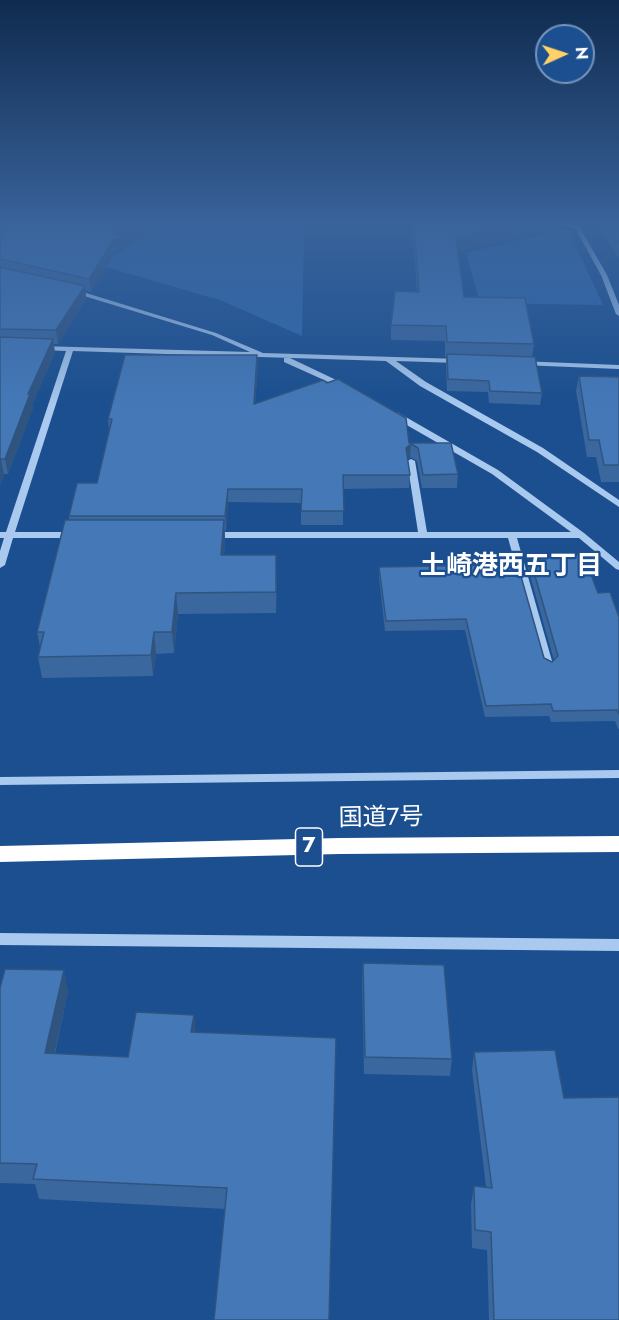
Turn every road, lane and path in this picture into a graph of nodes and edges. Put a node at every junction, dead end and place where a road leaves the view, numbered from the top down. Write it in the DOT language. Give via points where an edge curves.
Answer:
graph roads {
  1 [pos="607,284"];
  2 [pos="64,289"];
  3 [pos="619,314"];
  4 [pos="35,348"];
  5 [pos="70,349"];
  6 [pos="267,356"];
  7 [pos="282,357"];
  8 [pos="388,359"];
  9 [pos="471,362"];
  10 [pos="518,363"];
  11 [pos="619,367"];
  12 [pos="352,390"];
  13 [pos="389,411"];
  14 [pos="411,461"];
  15 [pos="619,504"];
  16 [pos="5,535"];
  17 [pos="81,535"];
  18 [pos="199,535"];
  19 [pos="423,535"];
  20 [pos="512,535"];
  21 [pos="581,535"];
  22 [pos="0,565"];
  23 [pos="619,567"];
  24 [pos="549,668"];
  25 [pos="619,774"];
  26 [pos="0,781"];
  27 [pos="619,844"];
  28 [pos="0,854"];
  29 [pos="0,939"];
  30 [pos="619,945"];
  1 -- 3 [label="street"];
  2 -- 6 [label="street" via="214,334"];
  4 -- 5 [label="street"];
  5 -- 6 [label="street"];
  5 -- 16 [label="street"];
  6 -- 7 [label="street"];
  7 -- 8 [label="street"];
  7 -- 12 [label="street"];
  8 -- 9 [label="street"];
  8 -- 15 [label="street" via="423,384 540,450"];
  10 -- 11 [label="street"];
  13 -- 21 [label="street" via="495,471"];
  14 -- 19 [label="street"];
  16 -- 17 [label="street"];
  16 -- 22 [label="street"];
  18 -- 19 [label="street"];
  19 -- 20 [label="street"];
  20 -- 21 [label="street"];
  20 -- 24 [label="street"];
  21 -- 23 [label="street"];
  25 -- 26 [label="street"];
  27 -- 28 [label="highway, 国道7号 / 7"];
  29 -- 30 [label="street"];
}
